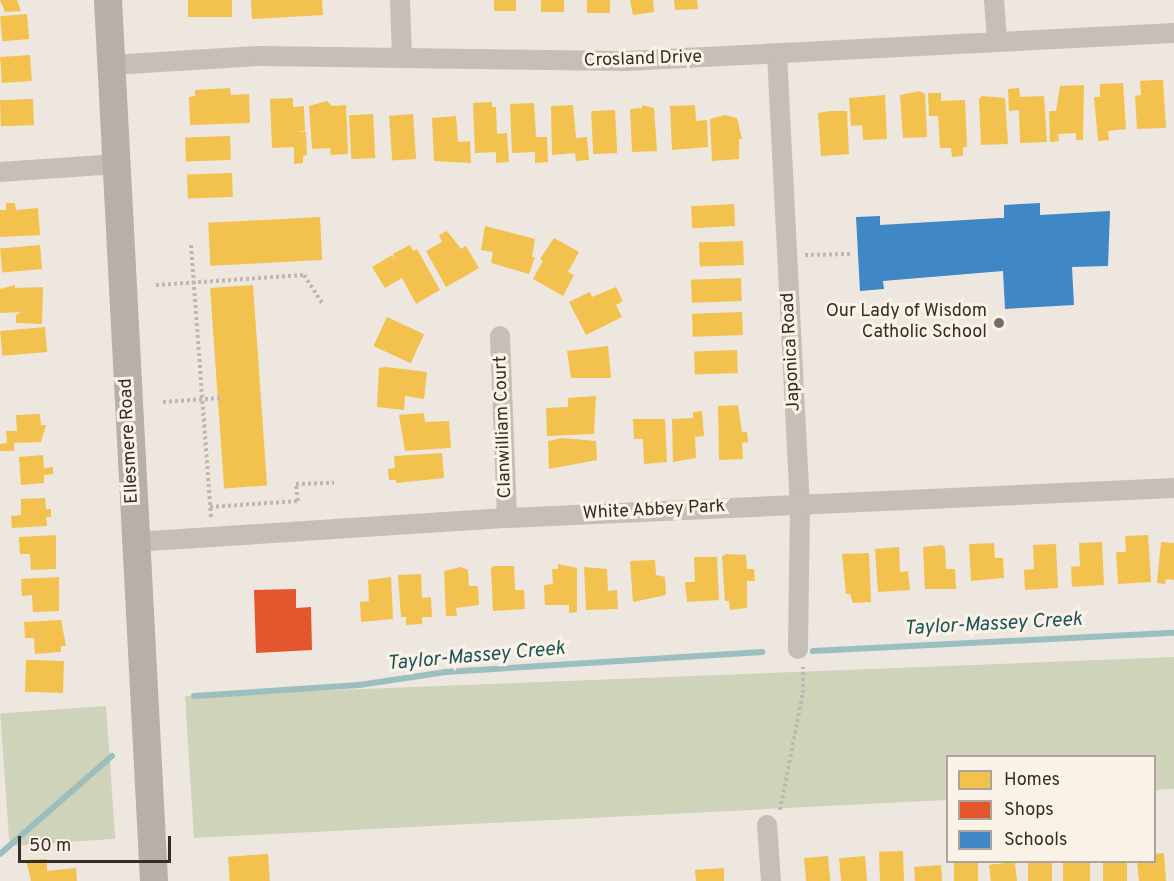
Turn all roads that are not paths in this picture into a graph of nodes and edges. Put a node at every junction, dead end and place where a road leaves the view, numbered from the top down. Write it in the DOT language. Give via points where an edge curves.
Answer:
graph roads {
  1 [pos="108,0"];
  2 [pos="400,0"];
  3 [pos="994,0"];
  4 [pos="1174,33"];
  5 [pos="997,40"];
  6 [pos="777,54"];
  7 [pos="402,56"];
  8 [pos="111,64"];
  9 [pos="117,164"];
  10 [pos="0,172"];
  11 [pos="500,336"];
  12 [pos="1174,488"];
  13 [pos="800,504"];
  14 [pos="507,518"];
  15 [pos="134,542"];
  16 [pos="798,649"];
  17 [pos="768,825"];
  18 [pos="154,881"];
  19 [pos="771,881"];
  1 -- 8 [label="main road, Ellesmere Road"];
  2 -- 7 [label="street"];
  3 -- 5 [label="street"];
  4 -- 5 [label="street, Crosland Drive"];
  5 -- 6 [label="street, Crosland Drive"];
  6 -- 7 [label="street, Crosland Drive" via="572,62"];
  6 -- 13 [label="street, Japonica Road"];
  7 -- 8 [label="street, Crosland Drive" via="260,56"];
  8 -- 9 [label="main road, Ellesmere Road"];
  9 -- 10 [label="street"];
  9 -- 15 [label="main road, Ellesmere Road"];
  11 -- 14 [label="street, Clanwilliam Court"];
  12 -- 13 [label="street, White Abbey Park"];
  13 -- 14 [label="street, White Abbey Park"];
  13 -- 16 [label="street, Japonica Road"];
  14 -- 15 [label="street, White Abbey Park"];
  15 -- 18 [label="main road, Ellesmere Road"];
  17 -- 19 [label="street"];
}
